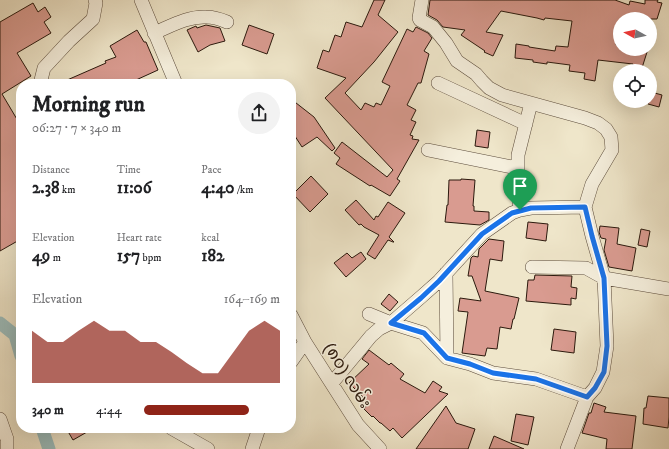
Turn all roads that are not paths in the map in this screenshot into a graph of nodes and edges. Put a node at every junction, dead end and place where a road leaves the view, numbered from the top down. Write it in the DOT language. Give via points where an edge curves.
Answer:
graph roads {
  1 [pos="95,0"];
  2 [pos="141,0"];
  3 [pos="422,0"];
  4 [pos="227,22"];
  5 [pos="154,33"];
  6 [pos="41,79"];
  7 [pos="174,79"];
  8 [pos="438,83"];
  9 [pos="531,103"];
  10 [pos="526,124"];
  11 [pos="428,150"];
  12 [pos="518,168"];
  13 [pos="585,207"];
  14 [pos="520,210"];
  15 [pos="532,267"];
  16 [pos="446,273"];
  17 [pos="604,278"];
  18 [pos="669,289"];
  19 [pos="369,314"];
  20 [pos="391,323"];
  21 [pos="296,325"];
  22 [pos="305,342"];
  23 [pos="296,355"];
  24 [pos="447,358"];
  25 [pos="332,384"];
  26 [pos="587,397"];
  27 [pos="0,419"];
  28 [pos="180,433"];
  29 [pos="257,433"];
  30 [pos="7,449"];
  31 [pos="208,449"];
  32 [pos="252,449"];
  33 [pos="380,449"];
  34 [pos="567,449"];
  1 -- 6 [label="street" via="93,19 44,68"];
  2 -- 5 [label="street"];
  3 -- 9 [label="street" via="420,20 433,28 457,61 476,74 489,88 502,95"];
  4 -- 5 [label="street" via="204,17 184,20"];
  5 -- 7 [label="street"];
  8 -- 10 [label="street"];
  9 -- 10 [label="street"];
  9 -- 13 [label="street" via="598,123 611,137 612,150 592,184"];
  10 -- 12 [label="street" via="518,154"];
  11 -- 12 [label="street"];
  12 -- 14 [label="street"];
  13 -- 14 [label="street"];
  13 -- 17 [label="street"];
  14 -- 16 [label="street" via="482,234"];
  15 -- 17 [label="street" via="586,268"];
  16 -- 20 [label="street"];
  16 -- 24 [label="street"];
  17 -- 18 [label="street"];
  17 -- 26 [label="street" via="607,346 604,372"];
  19 -- 20 [label="street"];
  20 -- 24 [label="street" via="424,333"];
  20 -- 25 [label="street" via="371,336"];
  21 -- 22 [label="street, (၈၀) လမ်း"];
  22 -- 23 [label="street"];
  22 -- 25 [label="street, (၈၀) လမ်း"];
  24 -- 26 [label="street" via="493,373 536,379"];
  25 -- 33 [label="street, (၈၀) လမ်း" via="358,425"];
  26 -- 34 [label="street"];
  27 -- 30 [label="street"];
  28 -- 31 [label="street"];
  29 -- 32 [label="street"];
}
